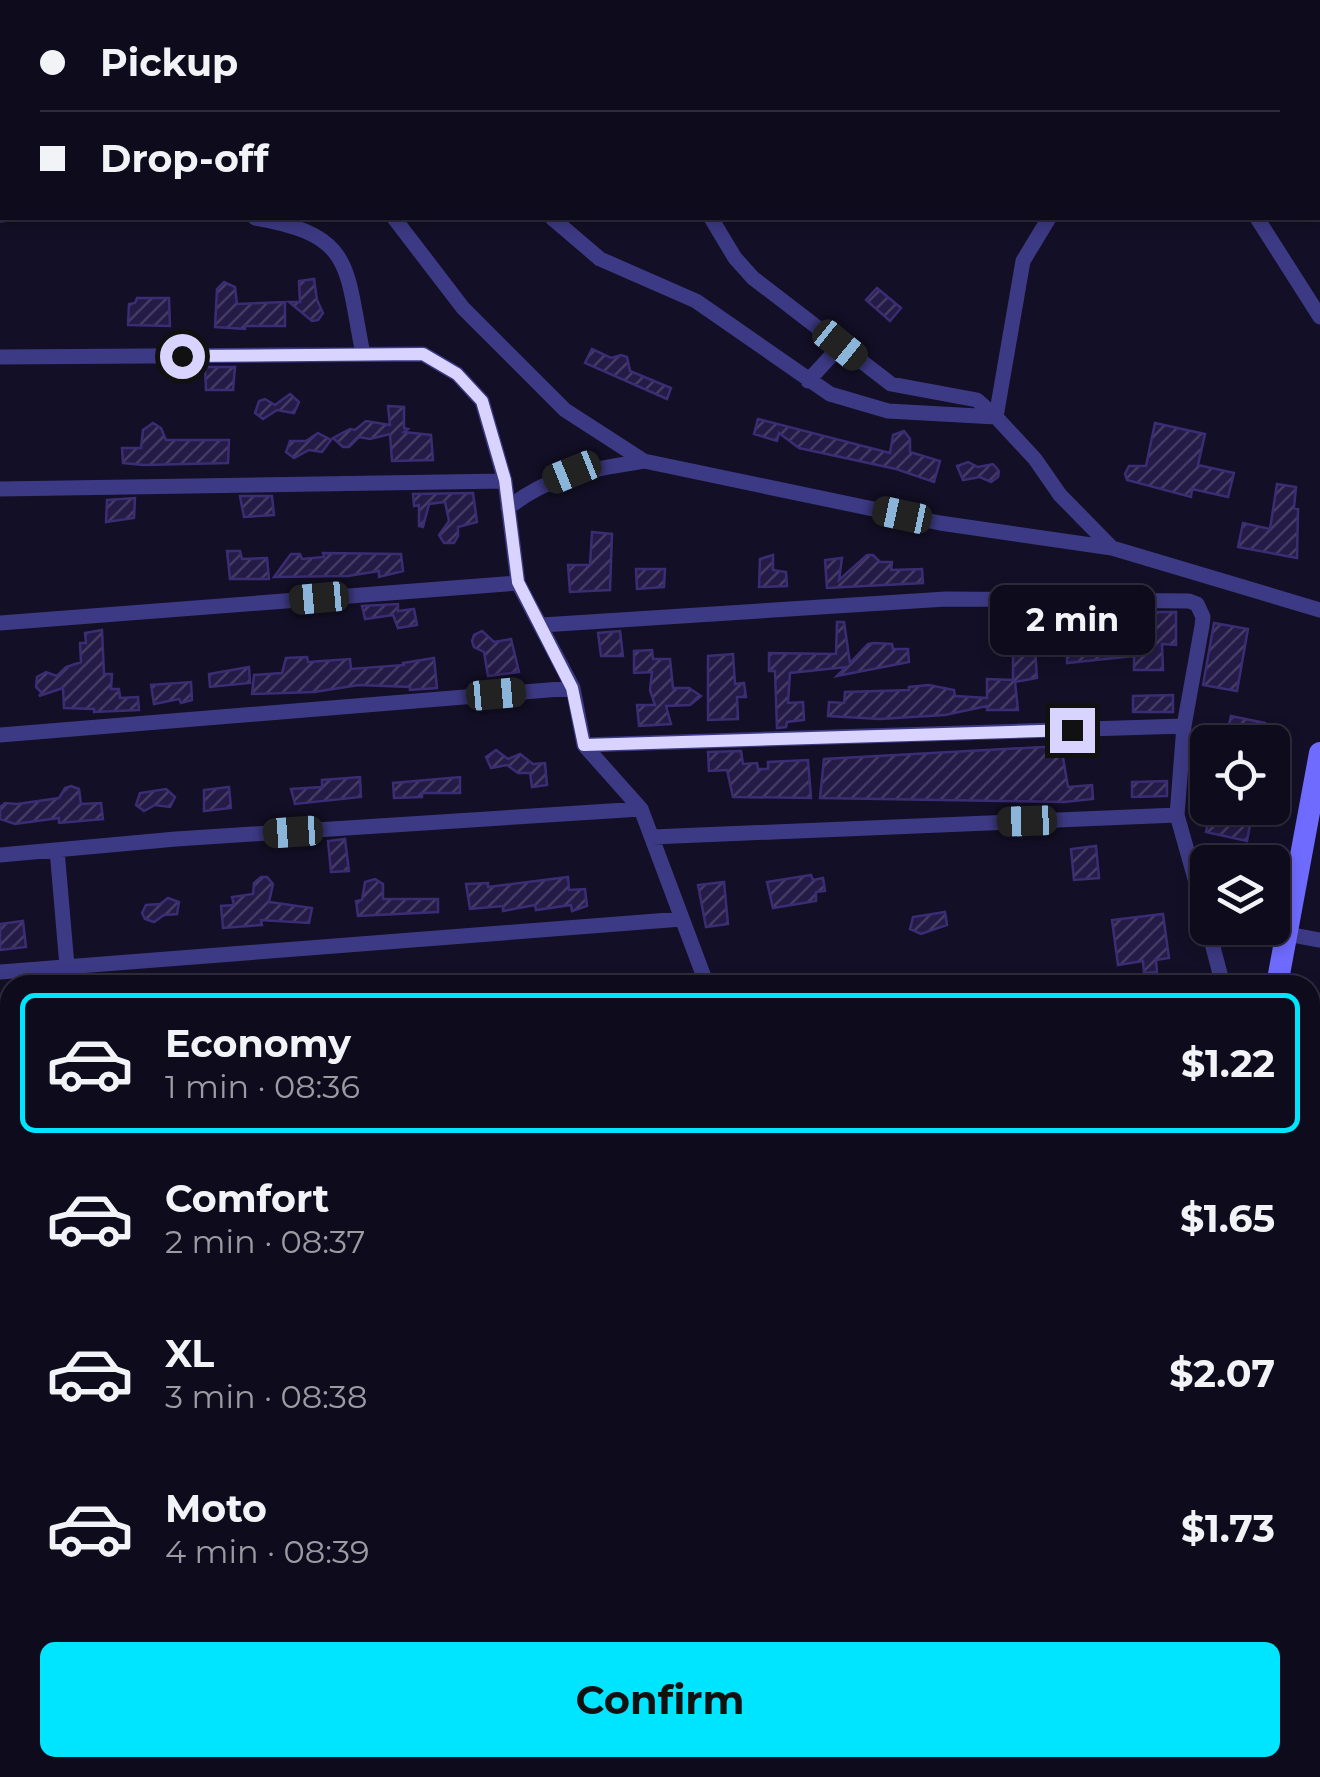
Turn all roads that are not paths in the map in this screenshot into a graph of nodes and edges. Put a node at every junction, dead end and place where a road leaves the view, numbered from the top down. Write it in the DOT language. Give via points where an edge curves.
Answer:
graph roads {
  1 [pos="268,220"];
  2 [pos="396,220"];
  3 [pos="554,220"];
  4 [pos="712,220"];
  5 [pos="1048,220"];
  6 [pos="1257,220"];
  7 [pos="1320,317"];
  8 [pos="840,345"];
  9 [pos="363,354"];
  10 [pos="0,357"];
  11 [pos="808,382"];
  12 [pos="996,417"];
  13 [pos="644,462"];
  14 [pos="505,480"];
  15 [pos="0,489"];
  16 [pos="508,508"];
  17 [pos="1112,548"];
  18 [pos="518,582"];
  19 [pos="1320,610"];
  20 [pos="0,623"];
  21 [pos="542,626"];
  22 [pos="572,688"];
  23 [pos="1184,726"];
  24 [pos="0,735"];
  25 [pos="584,745"];
  26 [pos="1320,753"];
  27 [pos="642,809"];
  28 [pos="1176,814"];
  29 [pos="652,837"];
  30 [pos="57,850"];
  31 [pos="0,854"];
  32 [pos="1190,863"];
  33 [pos="1290,913"];
  34 [pos="682,919"];
  35 [pos="1290,935"];
  36 [pos="1320,940"];
  37 [pos="1213,945"];
  38 [pos="1284,945"];
  39 [pos="68,966"];
  40 [pos="0,972"];
  41 [pos="703,975"];
  42 [pos="1221,975"];
  43 [pos="1279,975"];
  1 -- 9 [label="street" via="294,224 328,242 346,270"];
  2 -- 13 [label="street" via="463,308 565,410"];
  3 -- 11 [label="street" via="600,259 696,301"];
  4 -- 8 [label="street" via="752,278"];
  5 -- 12 [label="street" via="1023,261"];
  6 -- 7 [label="street"];
  8 -- 11 [label="street"];
  8 -- 12 [label="street" via="890,384 976,400"];
  9 -- 10 [label="street"];
  9 -- 14 [label="street" via="423,354 457,374 482,401"];
  11 -- 12 [label="street" via="888,411"];
  12 -- 17 [label="street"];
  13 -- 16 [label="street" via="572,472"];
  13 -- 17 [label="street" via="940,524"];
  14 -- 15 [label="street"];
  14 -- 16 [label="street"];
  16 -- 18 [label="street"];
  17 -- 19 [label="street"];
  18 -- 20 [label="street"];
  18 -- 21 [label="street"];
  21 -- 22 [label="street"];
  21 -- 23 [label="street" via="946,599 1189,601 1197,604 1202,626"];
  22 -- 24 [label="street"];
  22 -- 25 [label="street"];
  23 -- 25 [label="street"];
  23 -- 28 [label="street"];
  25 -- 27 [label="street"];
  26 -- 33 [label="main road"];
  27 -- 29 [label="street"];
  27 -- 30 [label="street"];
  28 -- 29 [label="street"];
  28 -- 32 [label="street"];
  29 -- 34 [label="street"];
  30 -- 31 [label="street"];
  30 -- 39 [label="street"];
  34 -- 39 [label="street"];
  34 -- 41 [label="street"];
  35 -- 36 [label="street"];
  37 -- 42 [label="street"];
  38 -- 43 [label="main road"];
  39 -- 40 [label="street"];
}
